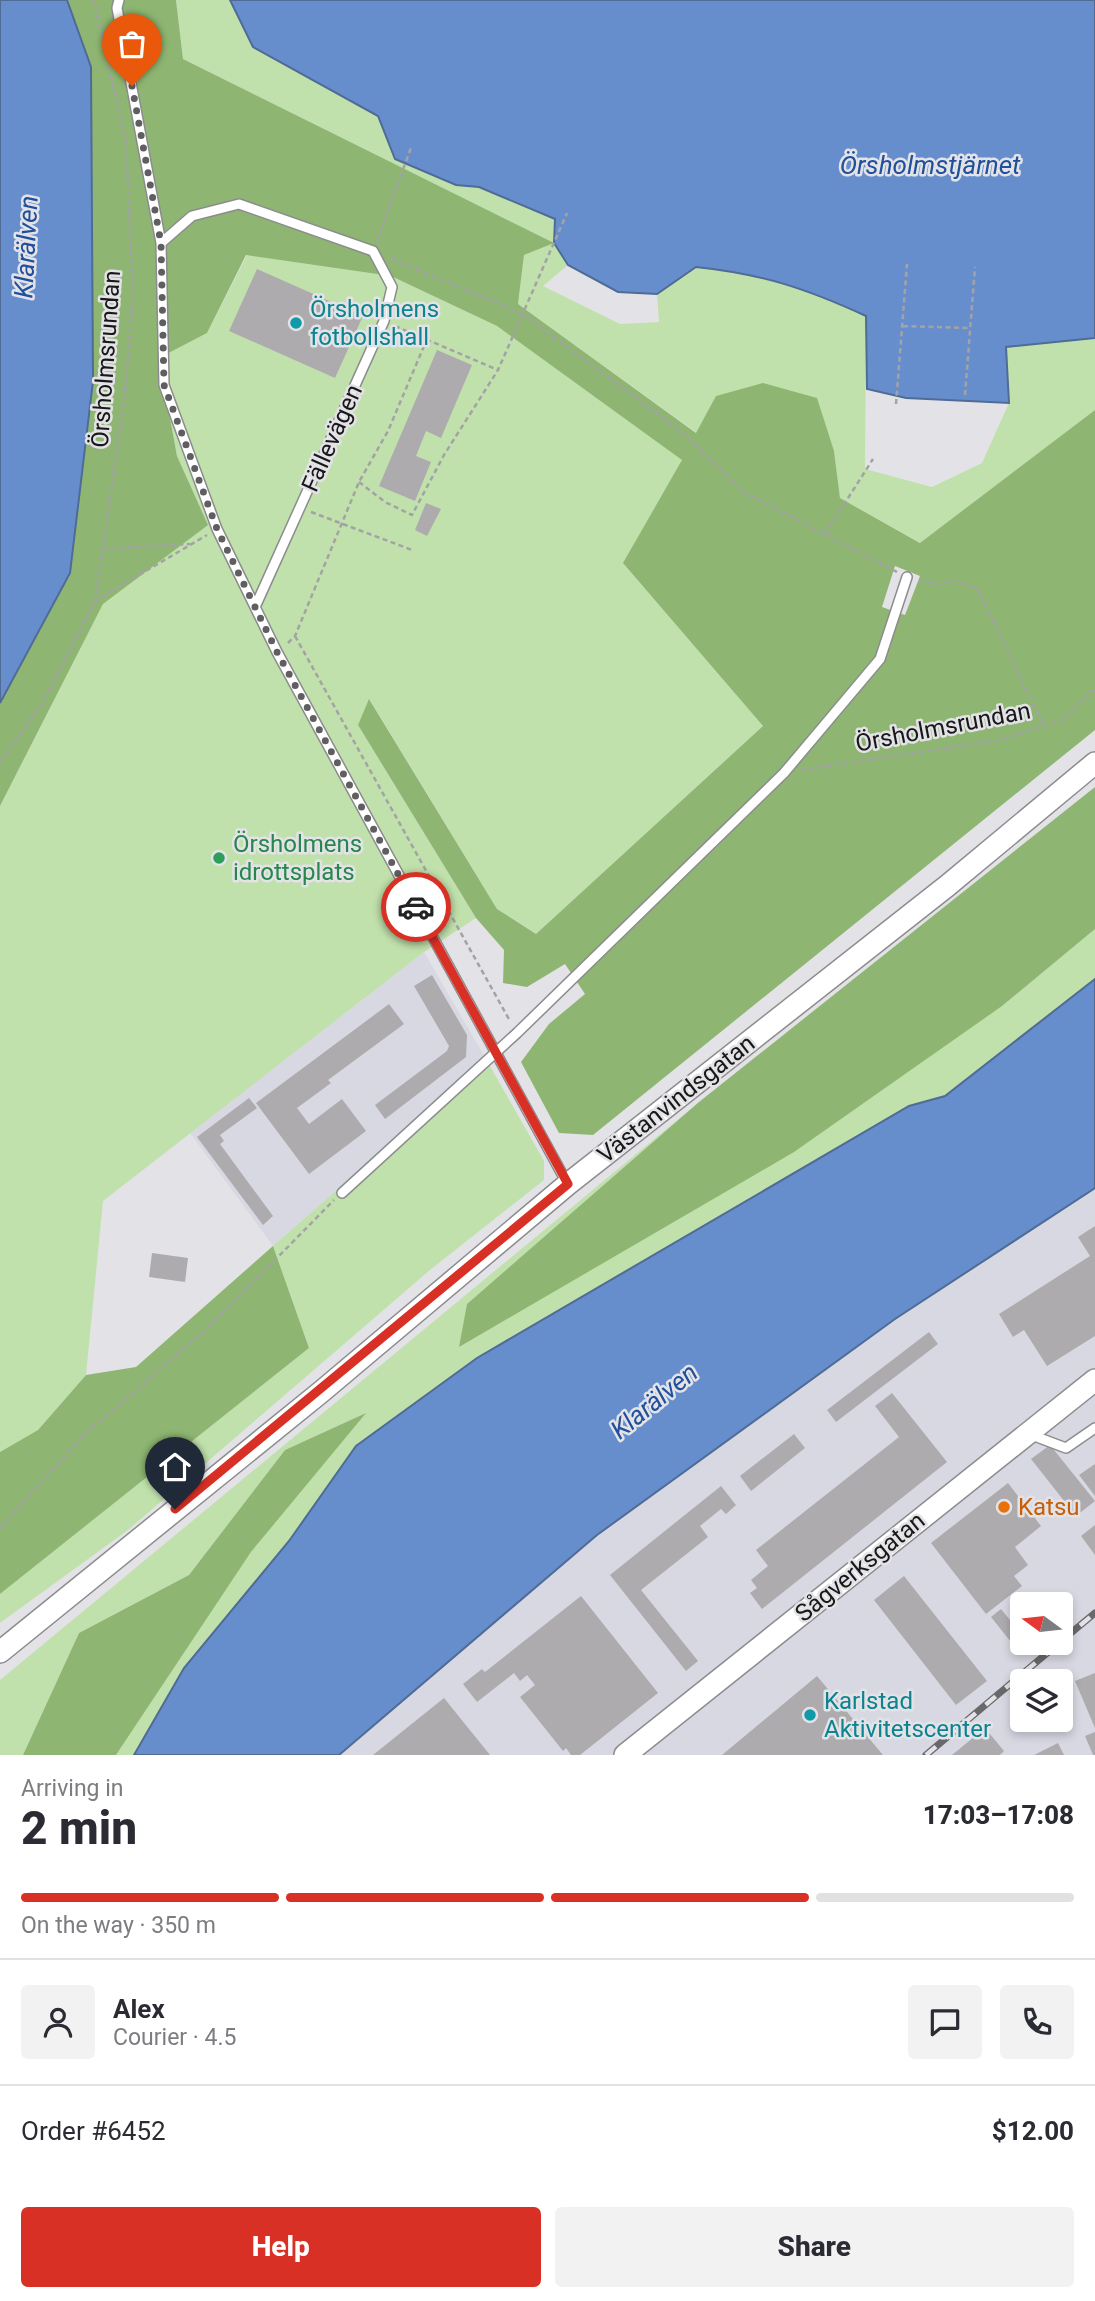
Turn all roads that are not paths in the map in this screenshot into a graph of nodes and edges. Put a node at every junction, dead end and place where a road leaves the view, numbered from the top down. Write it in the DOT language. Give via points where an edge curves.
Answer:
graph roads {
  1 [pos="119,0"];
  2 [pos="161,243"];
  3 [pos="906,577"];
  4 [pos="256,605"];
  5 [pos="1095,763"];
  6 [pos="495,1052"];
  7 [pos="568,1184"];
  8 [pos="342,1192"];
  9 [pos="1095,1380"];
  10 [pos="1095,1428"];
  11 [pos="1028,1433"];
  12 [pos="0,1651"];
  13 [pos="625,1755"];
  1 -- 2 [label="lane"];
  2 -- 4 [label="lane" via="164,385 217,529"];
  2 -- 4 [label="lane, Fällevägen" via="192,216 239,204 373,251 392,287 384,321"];
  3 -- 6 [label="lane" via="880,659 784,773"];
  4 -- 6 [label="lane" via="277,652"];
  5 -- 7 [label="street, Västanvindsgatan" via="947,886"];
  6 -- 7 [label="lane"];
  6 -- 8 [label="lane"];
  7 -- 12 [label="street, Västanvindsgatan" via="321,1392"];
  9 -- 11 [label="street, Sågverksgatan"];
  10 -- 11 [label="lane" via="1066,1448"];
  11 -- 13 [label="street, Sågverksgatan"];
}
